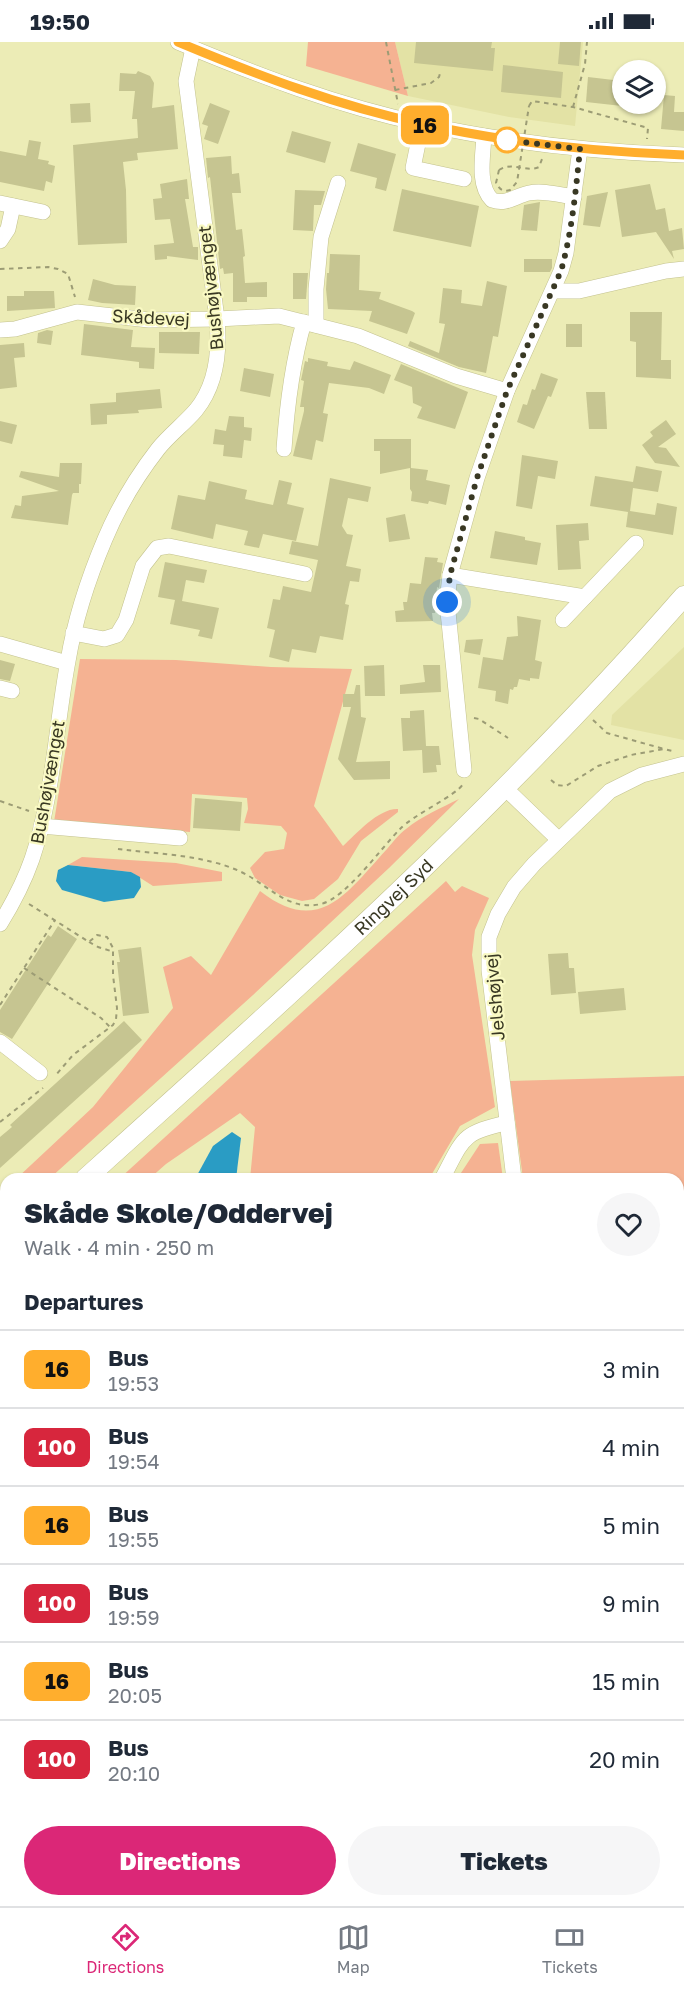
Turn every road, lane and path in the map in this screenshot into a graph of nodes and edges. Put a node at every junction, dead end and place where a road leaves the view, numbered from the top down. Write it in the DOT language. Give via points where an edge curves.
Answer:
graph roads {
  1 [pos="178,42"];
  2 [pos="386,42"];
  3 [pos="586,42"];
  4 [pos="192,48"];
  5 [pos="441,70"];
  6 [pos="395,90"];
  7 [pos="573,107"];
  8 [pos="401,119"];
  9 [pos="422,124"];
  10 [pos="484,136"];
  11 [pos="580,149"];
  12 [pos="646,154"];
  13 [pos="684,155"];
  14 [pos="534,169"];
  15 [pos="464,179"];
  16 [pos="338,183"];
  17 [pos="574,197"];
  18 [pos="6,205"];
  19 [pos="43,212"];
  20 [pos="0,242"];
  21 [pos="0,269"];
  22 [pos="684,269"];
  23 [pos="553,291"];
  24 [pos="77,312"];
  25 [pos="217,319"];
  26 [pos="310,323"];
  27 [pos="0,330"];
  28 [pos="507,391"];
  29 [pos="284,449"];
  30 [pos="636,543"];
  31 [pos="305,574"];
  32 [pos="450,575"];
  33 [pos="684,596"];
  34 [pos="585,597"];
  35 [pos="563,620"];
  36 [pos="73,633"];
  37 [pos="0,644"];
  38 [pos="67,663"];
  39 [pos="583,709"];
  40 [pos="459,716"];
  41 [pos="508,738"];
  42 [pos="664,749"];
  43 [pos="674,751"];
  44 [pos="684,764"];
  45 [pos="464,770"];
  46 [pos="551,780"];
  47 [pos="505,788"];
  48 [pos="449,796"];
  49 [pos="0,801"];
  50 [pos="43,820"];
  51 [pos="180,838"];
  52 [pos="558,839"];
  53 [pos="114,848"];
  54 [pos="29,904"];
  55 [pos="55,920"];
  56 [pos="0,924"];
  57 [pos="89,942"];
  58 [pos="114,952"];
  59 [pos="24,968"];
  60 [pos="0,1005"];
  61 [pos="111,1027"];
  62 [pos="0,1042"];
  63 [pos="45,1080"];
  64 [pos="0,1122"];
  65 [pos="507,1123"];
  66 [pos="92,1173"];
  67 [pos="445,1173"];
  68 [pos="512,1173"];
  1 -- 4 [label="street"];
  2 -- 6 [label="path"];
  3 -- 7 [label="path" via="585,64"];
  4 -- 8 [label="street" via="284,84"];
  4 -- 25 [label="street, Bushøjvænget" via="186,81"];
  5 -- 6 [label="path" via="430,83"];
  6 -- 8 [label="path"];
  7 -- 12 [label="path" via="648,128"];
  7 -- 14 [label="path, bridge" via="532,101 529,106 520,162 519,173 517,182 506,192 496,183 499,170 506,166 513,165 523,167"];
  8 -- 9 [label="street"];
  9 -- 10 [label="street"];
  9 -- 15 [label="street" via="413,168"];
  10 -- 11 [label="street"];
  10 -- 17 [label="street" via="484,190 492,200 506,202 540,192"];
  11 -- 12 [label="street"];
  11 -- 17 [label="street"];
  12 -- 13 [label="street"];
  16 -- 26 [label="street" via="321,237"];
  17 -- 23 [label="street" via="566,253"];
  18 -- 19 [label="street"];
  18 -- 20 [label="street" via="8,229"];
  21 -- 24 [label="path" via="58,268 68,274"];
  22 -- 23 [label="street" via="579,291"];
  23 -- 28 [label="street"];
  24 -- 25 [label="street, Skådevej" via="148,320"];
  24 -- 27 [label="street, Skådevej"];
  25 -- 26 [label="street, Skådevej" via="279,316"];
  25 -- 36 [label="street, Bushøjvænget" via="219,345 208,393 158,449 121,507 105,537"];
  26 -- 28 [label="street, Skådevej" via="358,336 456,376"];
  26 -- 29 [label="street" via="293,360"];
  28 -- 32 [label="street"];
  30 -- 34 [label="street"];
  31 -- 36 [label="street" via="169,546 158,548 143,566 126,620 117,635 104,639"];
  32 -- 34 [label="street"];
  32 -- 40 [label="street" via="447,602"];
  33 -- 39 [label="main road, Ringvej Syd"];
  34 -- 35 [label="street"];
  36 -- 38 [label="street, Bushøjvænget"];
  37 -- 38 [label="street"];
  38 -- 50 [label="street, Bushøjvænget"];
  39 -- 42 [label="path" via="607,733"];
  39 -- 47 [label="main road, Ringvej Syd"];
  40 -- 41 [label="path" via="479,718"];
  40 -- 45 [label="street"];
  42 -- 43 [label="path"];
  42 -- 46 [label="path" via="598,766 566,786"];
  44 -- 52 [label="street, Jelshøjvej" via="642,775 610,791"];
  47 -- 52 [label="street"];
  47 -- 66 [label="main road, Ringvej Syd" via="386,904"];
  48 -- 53 [label="path" via="402,826 340,894 322,904 299,905 220,863"];
  49 -- 50 [label="path"];
  50 -- 51 [label="street"];
  50 -- 56 [label="street, Bushøjvænget" via="26,874"];
  52 -- 65 [label="street, Jelshøjvej" via="514,887 489,937 489,970"];
  54 -- 55 [label="path"];
  55 -- 57 [label="path"];
  55 -- 59 [label="path"];
  57 -- 58 [label="path"];
  57 -- 58 [label="path" via="97,935 107,937"];
  58 -- 61 [label="path" via="117,1008"];
  59 -- 60 [label="path"];
  59 -- 61 [label="path"];
  61 -- 63 [label="path"];
  62 -- 63 [label="street"];
  63 -- 64 [label="path"];
  65 -- 67 [label="street" via="471,1132"];
  65 -- 68 [label="street, Jelshøjvej"];
}
